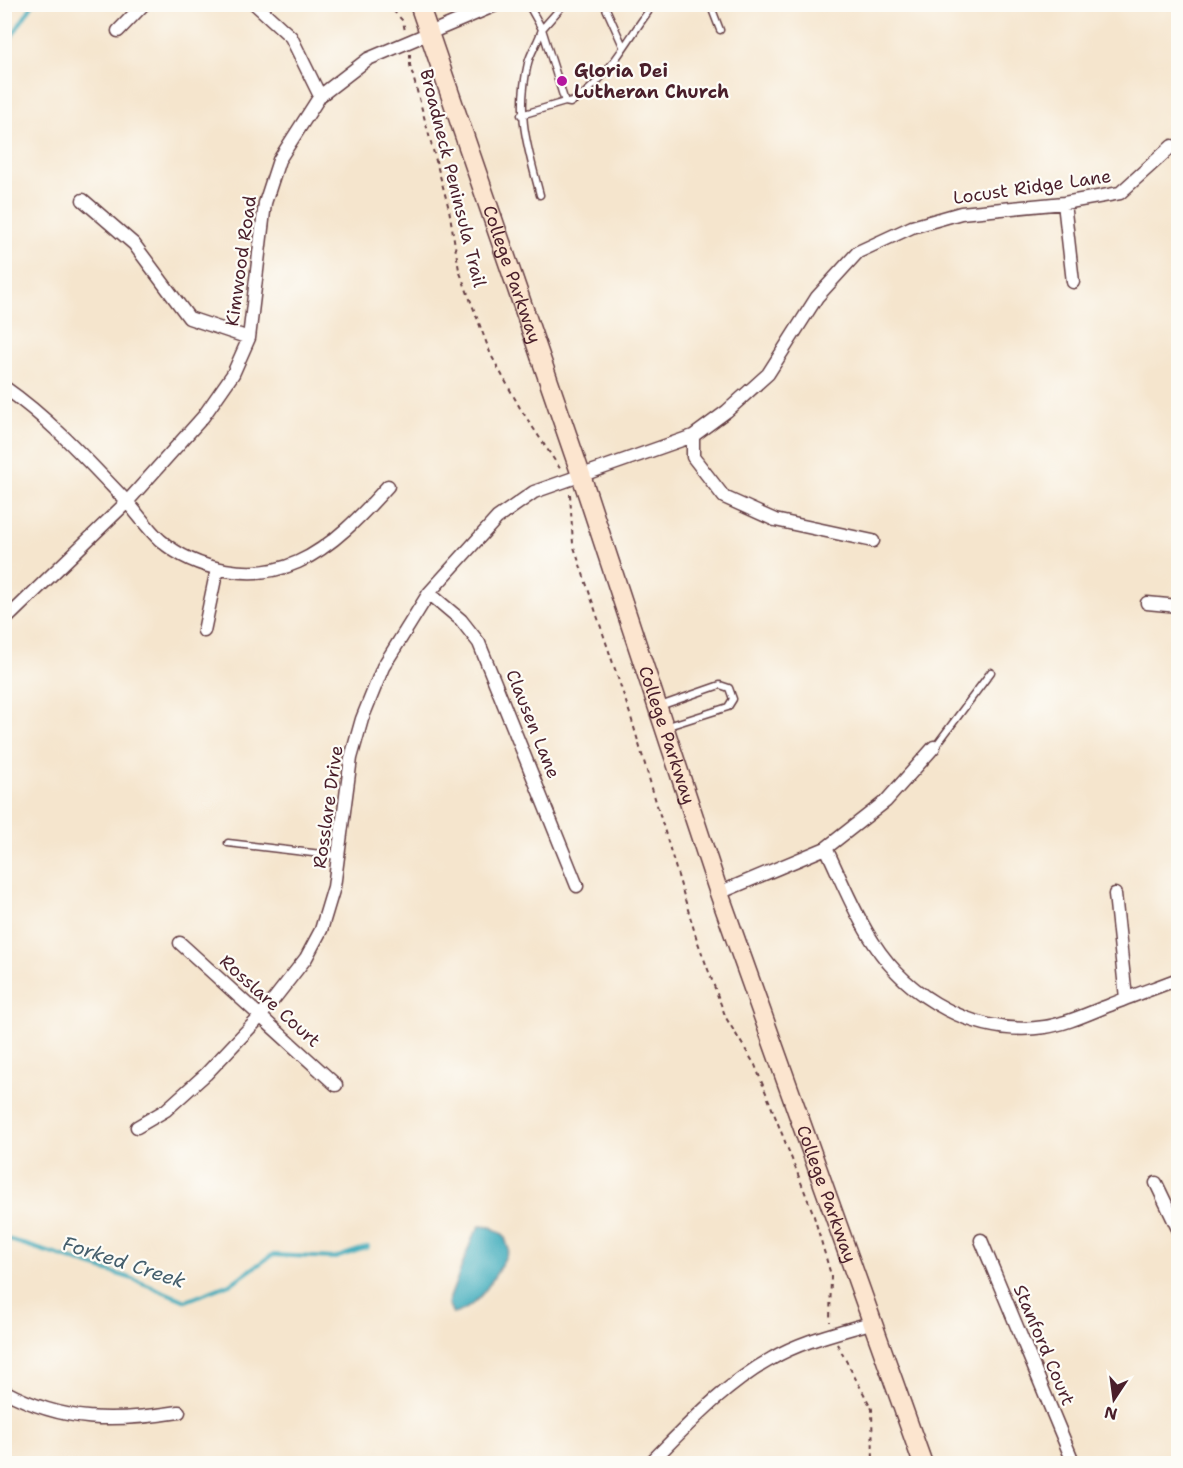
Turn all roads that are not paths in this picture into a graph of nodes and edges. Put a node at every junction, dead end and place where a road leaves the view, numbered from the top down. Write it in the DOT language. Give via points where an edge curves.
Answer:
graph roads {
  1 [pos="144,4"];
  2 [pos="255,4"];
  3 [pos="419,4"];
  4 [pos="498,4"];
  5 [pos="528,4"];
  6 [pos="564,4"];
  7 [pos="604,4"];
  8 [pos="647,4"];
  9 [pos="710,4"];
  10 [pos="542,29"];
  11 [pos="720,30"];
  12 [pos="118,31"];
  13 [pos="428,32"];
  14 [pos="623,46"];
  15 [pos="320,96"];
  16 [pos="566,102"];
  17 [pos="521,115"];
  18 [pos="1172,146"];
  19 [pos="540,195"];
  20 [pos="83,200"];
  21 [pos="1064,203"];
  22 [pos="1073,282"];
  23 [pos="249,338"];
  24 [pos="4,387"];
  25 [pos="693,436"];
  26 [pos="581,475"];
  27 [pos="387,486"];
  28 [pos="127,502"];
  29 [pos="873,542"];
  30 [pos="217,569"];
  31 [pos="429,593"];
  32 [pos="1147,603"];
  33 [pos="1179,606"];
  34 [pos="6,617"];
  35 [pos="204,631"];
  36 [pos="991,672"];
  37 [pos="658,706"];
  38 [pos="665,728"];
  39 [pos="934,747"];
  40 [pos="228,843"];
  41 [pos="826,848"];
  42 [pos="338,856"];
  43 [pos="577,886"];
  44 [pos="719,892"];
  45 [pos="1115,894"];
  46 [pos="180,943"];
  47 [pos="1179,980"];
  48 [pos="1126,998"];
  49 [pos="260,1017"];
  50 [pos="336,1085"];
  51 [pos="137,1127"];
  52 [pos="1156,1183"];
  53 [pos="1179,1229"];
  54 [pos="981,1240"];
  55 [pos="870,1323"];
  56 [pos="4,1391"];
  57 [pos="179,1412"];
  58 [pos="649,1464"];
  59 [pos="923,1464"];
  60 [pos="1074,1464"];
  1 -- 12 [label="street"];
  2 -- 15 [label="street" via="291,38"];
  3 -- 13 [label="main road, College Parkway"];
  4 -- 13 [label="street, Kimwood Road"];
  5 -- 10 [label="lane"];
  6 -- 10 [label="lane"];
  7 -- 14 [label="lane"];
  8 -- 14 [label="lane" via="648,12"];
  9 -- 11 [label="lane"];
  10 -- 16 [label="lane"];
  10 -- 17 [label="lane" via="529,59"];
  13 -- 15 [label="street, Kimwood Road" via="368,59"];
  13 -- 26 [label="main road, College Parkway"];
  14 -- 16 [label="lane" via="588,93"];
  15 -- 23 [label="street, Kimwood Road" via="279,160 265,203"];
  16 -- 17 [label="lane"];
  17 -- 19 [label="lane"];
  18 -- 21 [label="street, Locust Ridge Lane" via="1120,194"];
  20 -- 23 [label="street" via="134,244 189,318"];
  21 -- 22 [label="street"];
  21 -- 25 [label="street, Locust Ridge Lane" via="961,213 912,226 858,252 818,297 768,374"];
  23 -- 28 [label="street, Kimwood Road" via="233,374 203,417"];
  24 -- 28 [label="street" via="33,407"];
  25 -- 26 [label="street, Locust Ridge Lane"];
  25 -- 29 [label="street" via="693,457 724,497 774,519"];
  26 -- 31 [label="street, Rosslare Drive" via="534,492 512,505"];
  26 -- 37 [label="main road, College Parkway"];
  27 -- 30 [label="street" via="330,542 297,562 261,571"];
  28 -- 30 [label="street" via="161,540 189,559"];
  28 -- 34 [label="street, Kimwood Road"];
  30 -- 35 [label="street"];
  31 -- 42 [label="street, Rosslare Drive" via="383,667 362,719 351,758"];
  31 -- 43 [label="street, Clausen Lane" via="479,643"];
  32 -- 33 [label="street"];
  36 -- 39 [label="lane"];
  37 -- 38 [label="main road, College Parkway"];
  37 -- 38 [label="lane" via="720,685 729,688 733,699 728,706"];
  38 -- 44 [label="main road, College Parkway"];
  39 -- 41 [label="street" via="886,801"];
  40 -- 42 [label="lane"];
  41 -- 44 [label="street"];
  41 -- 48 [label="street" via="873,942 891,966 914,988 951,1012 979,1023 1018,1029 1044,1027"];
  42 -- 49 [label="street, Rosslare Drive" via="334,887 321,930 300,966"];
  44 -- 55 [label="main road, College Parkway"];
  45 -- 48 [label="street"];
  46 -- 49 [label="street, Rosslare Court"];
  47 -- 48 [label="street"];
  49 -- 50 [label="street, Rosslare Court"];
  49 -- 51 [label="street, Rosslare Drive" via="166,1110"];
  52 -- 53 [label="street"];
  54 -- 60 [label="street, Stanford Court"];
  55 -- 58 [label="street" via="801,1344 771,1358 718,1395"];
  55 -- 59 [label="main road, College Parkway"];
  56 -- 57 [label="street" via="34,1407 74,1416 141,1418"];
}
